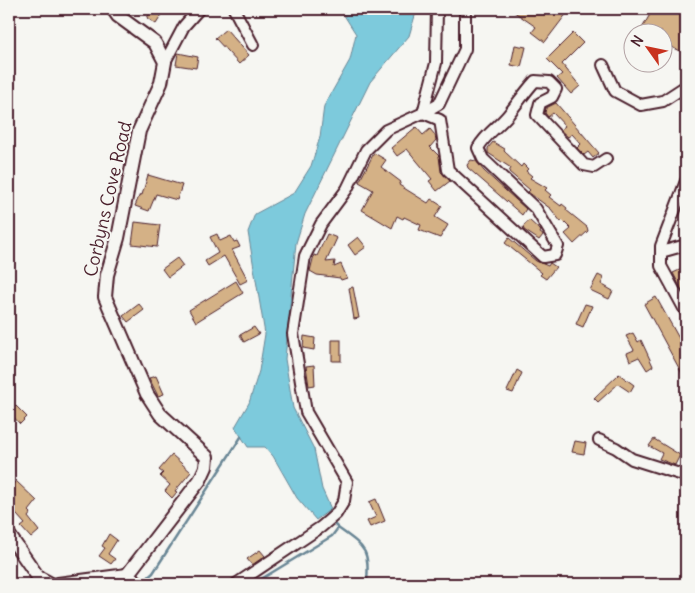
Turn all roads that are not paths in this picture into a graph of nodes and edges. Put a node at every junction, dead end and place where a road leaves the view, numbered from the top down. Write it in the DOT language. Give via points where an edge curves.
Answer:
graph roads {
  1 [pos="113,9"];
  2 [pos="200,9"];
  3 [pos="234,9"];
  4 [pos="436,9"];
  5 [pos="465,9"];
  6 [pos="253,45"];
  7 [pos="165,62"];
  8 [pos="603,66"];
  9 [pos="686,86"];
  10 [pos="423,113"];
  11 [pos="606,159"];
  12 [pos="686,181"];
  13 [pos="686,245"];
  14 [pos="661,252"];
  15 [pos="686,312"];
  16 [pos="599,440"];
  17 [pos="686,476"];
  18 [pos="9,535"];
  19 [pos="134,580"];
  20 [pos="51,584"];
  21 [pos="58,584"];
  22 [pos="236,584"];
  1 -- 7 [label="main road" via="155,43"];
  2 -- 7 [label="street" via="184,26"];
  3 -- 6 [label="street"];
  4 -- 10 [label="street" via="436,63"];
  5 -- 10 [label="street" via="465,49 439,104"];
  7 -- 19 [label="main road, Corbyns Cove Road" via="161,84 137,139 118,238 106,274 105,297 147,394 160,414 207,457 200,480"];
  8 -- 9 [label="street" via="615,91 641,105 663,101"];
  10 -- 11 [label="street" via="440,120 448,170 543,257 555,255 558,246 536,208 483,159 478,148 484,138 535,81 549,82 556,89 552,97 540,103 536,115 584,165 594,167"];
  10 -- 22 [label="street" via="386,130 366,150 347,189 320,224 305,256 293,334 306,412 347,482 344,501 336,514 320,527"];
  12 -- 14 [label="street"];
  13 -- 14 [label="street"];
  14 -- 15 [label="street" via="661,266"];
  16 -- 17 [label="street" via="632,459"];
  18 -- 20 [label="main road" via="38,577"];
  19 -- 21 [label="main road"];
}
